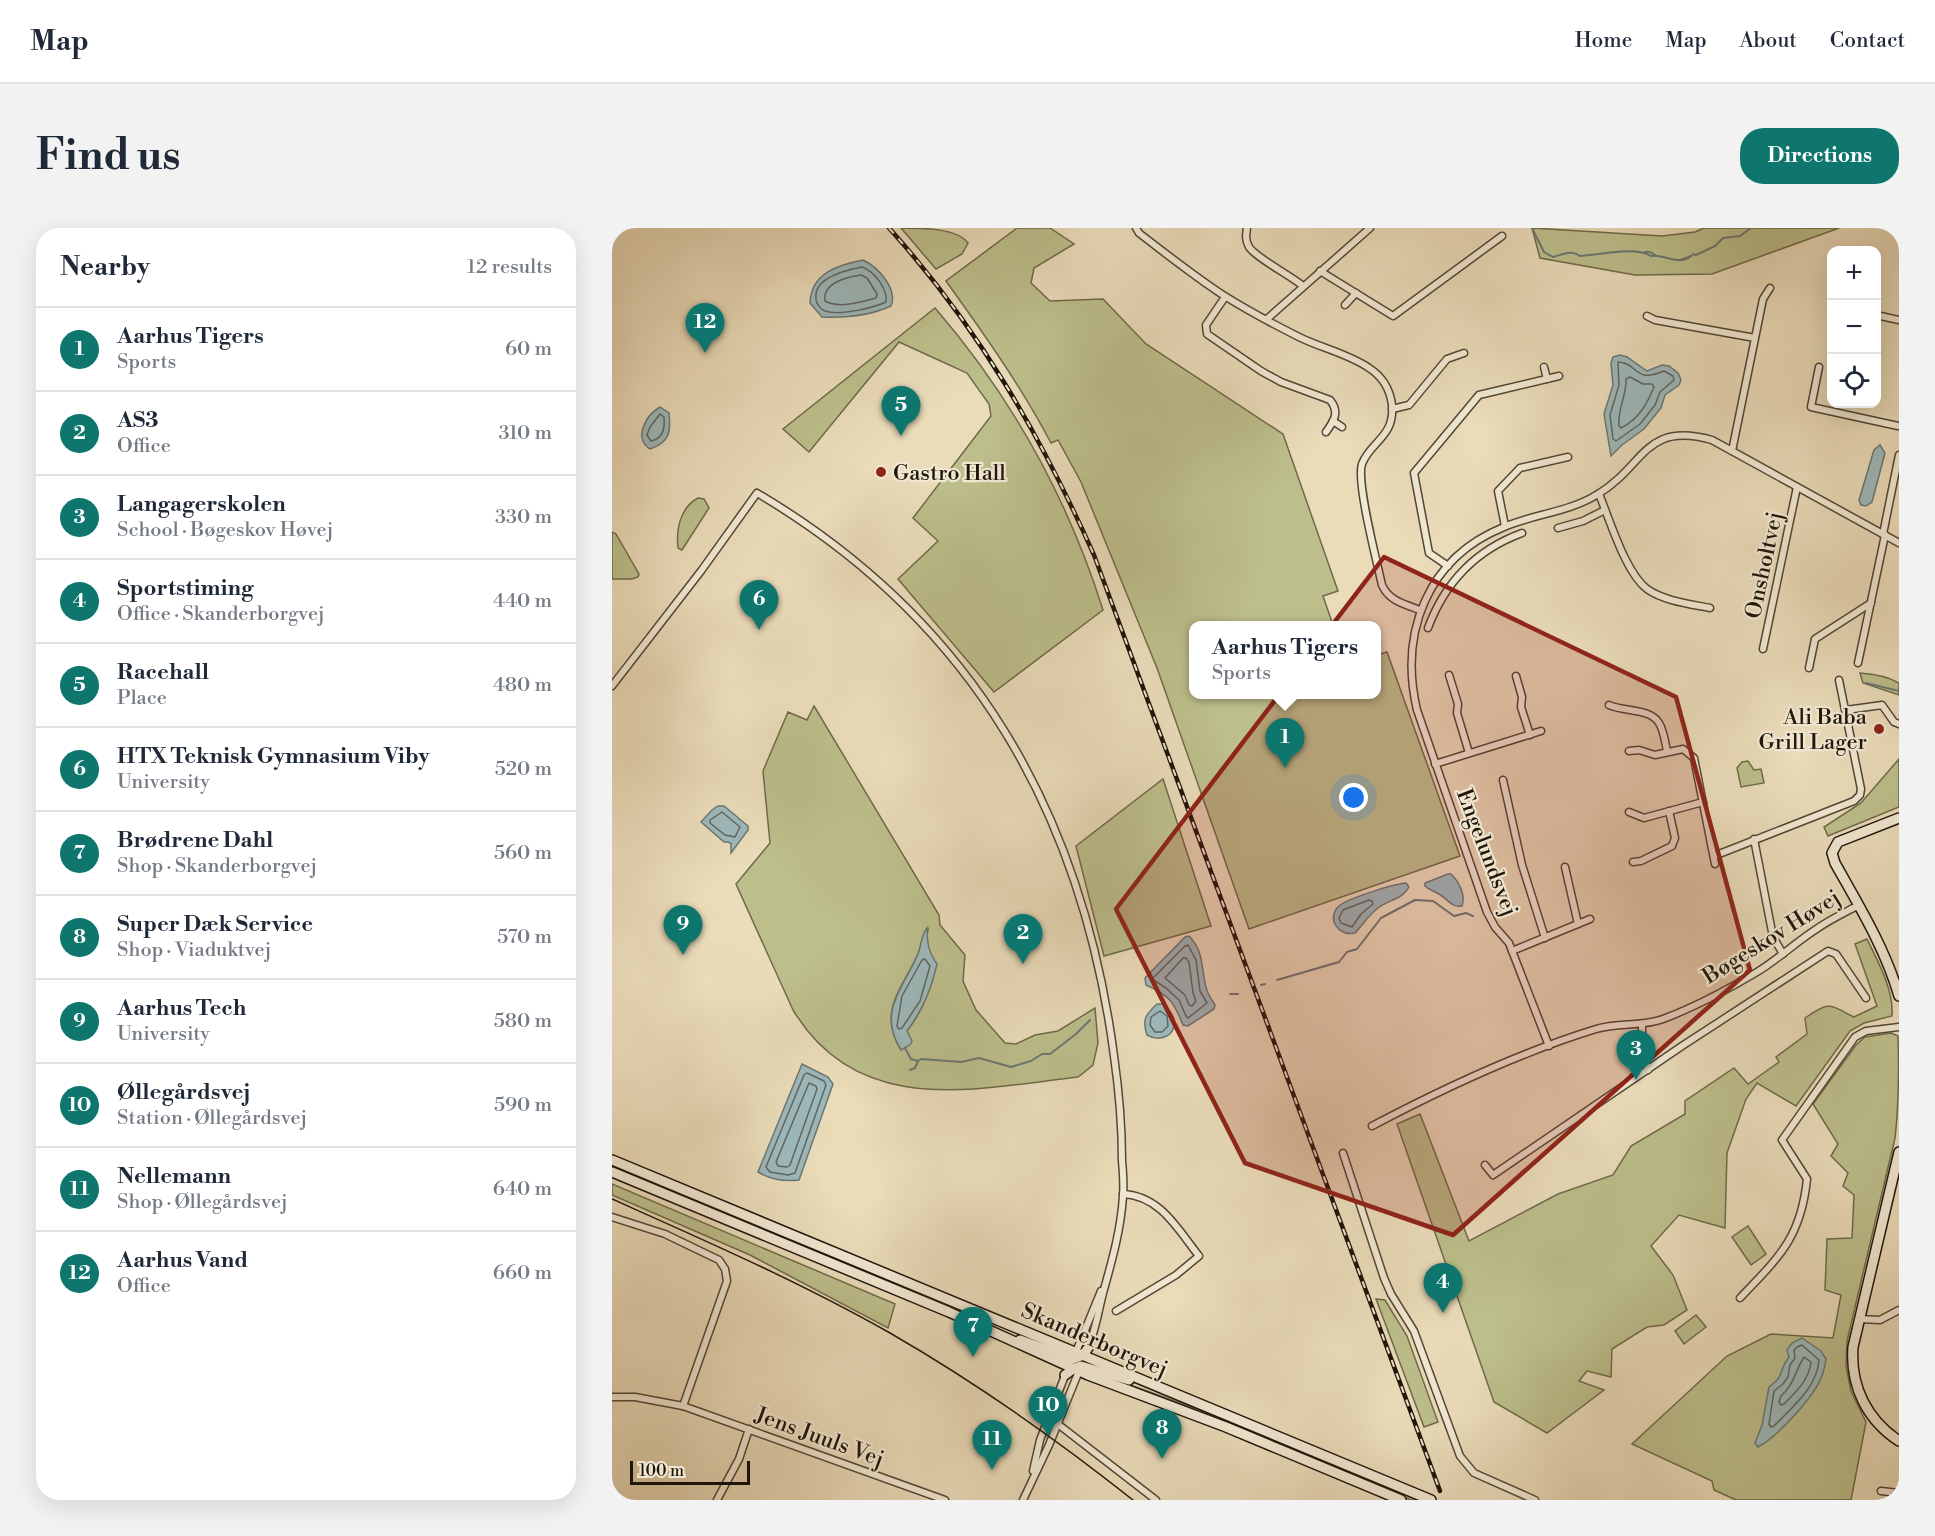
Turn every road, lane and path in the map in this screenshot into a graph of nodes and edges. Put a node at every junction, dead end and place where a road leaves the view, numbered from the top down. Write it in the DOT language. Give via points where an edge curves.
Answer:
graph roads {
  1 [pos="1136,228"];
  2 [pos="1247,228"];
  3 [pos="1370,228"];
  4 [pos="1502,236"];
  5 [pos="1320,271"];
  6 [pos="1303,286"];
  7 [pos="1770,288"];
  8 [pos="1356,293"];
  9 [pos="1226,297"];
  10 [pos="1345,305"];
  11 [pos="1647,315"];
  12 [pos="1881,316"];
  13 [pos="1267,319"];
  14 [pos="1899,320"];
  15 [pos="1755,338"];
  16 [pos="1464,353"];
  17 [pos="1819,366"];
  18 [pos="1544,367"];
  19 [pos="1559,376"];
  20 [pos="1546,379"];
  21 [pos="1392,410"];
  22 [pos="1333,421"];
  23 [pos="1899,424"];
  24 [pos="1342,427"];
  25 [pos="1326,432"];
  26 [pos="1732,451"];
  27 [pos="1899,454"];
  28 [pos="1569,457"];
  29 [pos="1629,467"];
  30 [pos="1797,488"];
  31 [pos="1599,494"];
  32 [pos="1605,510"];
  33 [pos="1505,526"];
  34 [pos="1558,528"];
  35 [pos="1522,533"];
  36 [pos="1884,535"];
  37 [pos="1899,543"];
  38 [pos="1448,566"];
  39 [pos="1426,598"];
  40 [pos="1871,603"];
  41 [pos="1438,604"];
  42 [pos="1710,608"];
  43 [pos="1420,610"];
  44 [pos="1428,628"];
  45 [pos="1763,649"];
  46 [pos="1858,663"];
  47 [pos="1809,668"];
  48 [pos="1449,675"];
  49 [pos="1515,676"];
  50 [pos="1839,680"];
  51 [pos="612,686"];
  52 [pos="1609,705"];
  53 [pos="1846,710"];
  54 [pos="1899,724"];
  55 [pos="1541,731"];
  56 [pos="1530,735"];
  57 [pos="1629,751"];
  58 [pos="1667,751"];
  59 [pos="1469,753"];
  60 [pos="1435,764"];
  61 [pos="1503,780"];
  62 [pos="1703,802"];
  63 [pos="1669,811"];
  64 [pos="1629,812"];
  65 [pos="1899,818"];
  66 [pos="1754,839"];
  67 [pos="1713,856"];
  68 [pos="1633,862"];
  69 [pos="1715,864"];
  70 [pos="1565,867"];
  71 [pos="1859,905"];
  72 [pos="1590,920"];
  73 [pos="1578,924"];
  74 [pos="1545,938"];
  75 [pos="1512,951"];
  76 [pos="1783,954"];
  77 [pos="1899,996"];
  78 [pos="1866,998"];
  79 [pos="1642,1024"];
  80 [pos="1899,1027"];
  81 [pos="1549,1046"];
  82 [pos="1648,1070"];
  83 [pos="1372,1126"];
  84 [pos="1899,1152"];
  85 [pos="1343,1153"];
  86 [pos="612,1160"];
  87 [pos="1485,1165"];
  88 [pos="612,1172"];
  89 [pos="1123,1194"];
  90 [pos="612,1217"];
  91 [pos="1106,1282"];
  92 [pos="1740,1298"];
  93 [pos="1899,1310"];
  94 [pos="1116,1311"];
  95 [pos="1859,1319"];
  96 [pos="1077,1362"];
  97 [pos="612,1397"];
  98 [pos="683,1406"];
  99 [pos="1050,1418"];
  100 [pos="1058,1424"];
  101 [pos="749,1429"];
  102 [pos="1899,1442"];
  103 [pos="1029,1485"];
  104 [pos="1881,1491"];
  105 [pos="1899,1493"];
  106 [pos="717,1500"];
  107 [pos="945,1500"];
  108 [pos="1023,1500"];
  109 [pos="1156,1500"];
  110 [pos="1401,1500"];
  111 [pos="1431,1500"];
  112 [pos="1535,1500"];
  1 -- 9 [label="street"];
  2 -- 6 [label="street" via="1246,242 1252,251"];
  3 -- 5 [label="street"];
  4 -- 8 [label="street" via="1393,316"];
  5 -- 6 [label="street"];
  5 -- 8 [label="street"];
  6 -- 13 [label="street"];
  7 -- 15 [label="street" via="1763,299"];
  8 -- 10 [label="street"];
  9 -- 13 [label="street"];
  9 -- 22 [label="street" via="1206,325 1210,338 1281,382 1330,400 1336,413"];
  11 -- 15 [label="street"];
  12 -- 14 [label="street"];
  13 -- 21 [label="street" via="1368,367 1385,384"];
  15 -- 26 [label="street"];
  16 -- 21 [label="street" via="1447,359 1409,405"];
  17 -- 23 [label="street" via="1811,407"];
  18 -- 20 [label="street"];
  19 -- 20 [label="street"];
  20 -- 38 [label="street" via="1479,395 1414,473 1429,552"];
  21 -- 43 [label="street" via="1384,436 1362,465 1361,487 1385,592"];
  22 -- 24 [label="street"];
  22 -- 25 [label="street"];
  26 -- 29 [label="street, Onsholtvej" via="1712,440 1676,435 1651,445"];
  26 -- 30 [label="street, Onsholtvej"];
  27 -- 36 [label="street"];
  28 -- 33 [label="street" via="1520,468 1498,491"];
  29 -- 31 [label="street, Engelundsvej"];
  30 -- 36 [label="street, Onsholtvej"];
  30 -- 45 [label="street, Onsholtvej"];
  31 -- 32 [label="street"];
  31 -- 33 [label="street, Engelundsvej"];
  32 -- 34 [label="street"];
  32 -- 42 [label="street" via="1623,552 1648,590"];
  33 -- 38 [label="street, Engelundsvej" via="1472,544"];
  35 -- 41 [label="street" via="1500,542 1473,561"];
  36 -- 37 [label="street, Onsholtvej"];
  36 -- 40 [label="street"];
  38 -- 39 [label="street, Engelundsvej"];
  39 -- 41 [label="street"];
  39 -- 43 [label="street, Engelundsvej"];
  40 -- 46 [label="street"];
  40 -- 47 [label="street" via="1815,639"];
  41 -- 44 [label="street"];
  43 -- 60 [label="street, Engelundsvej" via="1411,656 1411,680"];
  48 -- 59 [label="street, Engelundsvej"];
  49 -- 56 [label="street"];
  50 -- 53 [label="street"];
  51 -- 89 [label="street" via="757,493 849,554 918,619 959,666 1014,745 1056,827 1072,870 1110,1020 1122,1129"];
  52 -- 58 [label="street" via="1655,717"];
  53 -- 54 [label="street" via="1882,705"];
  53 -- 66 [label="street" via="1860,795 1854,801"];
  55 -- 56 [label="street, Engelundsvej"];
  56 -- 59 [label="street, Engelundsvej"];
  57 -- 58 [label="street" via="1655,755"];
  58 -- 62 [label="street" via="1683,749 1694,758"];
  59 -- 60 [label="street, Engelundsvej"];
  60 -- 75 [label="street, Engelundsvej" via="1487,912"];
  61 -- 74 [label="street, Engelundsvej" via="1522,865"];
  62 -- 63 [label="street"];
  62 -- 67 [label="street"];
  63 -- 64 [label="street" via="1644,818"];
  63 -- 68 [label="street" via="1675,838 1672,846"];
  65 -- 71 [label="main road, Bøgeskov Høvej" via="1842,840 1833,849 1833,860"];
  66 -- 67 [label="street"];
  66 -- 76 [label="street" via="1773,937"];
  67 -- 69 [label="street"];
  70 -- 73 [label="street"];
  71 -- 76 [label="street, Bøgeskov Høvej" via="1816,929"];
  71 -- 77 [label="main road" via="1884,954"];
  72 -- 73 [label="street, Engelundsvej"];
  73 -- 74 [label="street, Engelundsvej"];
  74 -- 75 [label="street, Engelundsvej"];
  75 -- 81 [label="street, Engelundsvej"];
  76 -- 79 [label="street, Bøgeskov Høvej" via="1721,992 1662,1020"];
  78 -- 82 [label="street, Bøgeskov Høvej" via="1836,954 1828,951"];
  79 -- 81 [label="street, Bøgeskov Høvej" via="1614,1025"];
  79 -- 82 [label="street" via="1642,1048"];
  80 -- 92 [label="street" via="1866,1031 1855,1037 1782,1140 1807,1179 1802,1212 1780,1256"];
  81 -- 83 [label="street, Bøgeskov Høvej" via="1477,1074"];
  82 -- 87 [label="street, Bøgeskov Høvej" via="1493,1175"];
  84 -- 95 [label="main road"];
  85 -- 112 [label="street" via="1384,1278 1414,1331 1460,1456 1474,1473"];
  86 -- 96 [label="main road, Skanderborgvej"];
  88 -- 96 [label="main road" via="972,1323"];
  89 -- 91 [label="street" via="1117,1241"];
  89 -- 94 [label="street" via="1141,1196 1162,1210 1199,1256 1176,1275"];
  90 -- 98 [label="street" via="665,1234 719,1260 725,1269 728,1281"];
  91 -- 96 [label="street"];
  91 -- 96 [label="street"];
  93 -- 95 [label="street" via="1880,1320"];
  95 -- 102 [label="main road" via="1852,1347 1855,1384 1874,1419"];
  96 -- 99 [label="street"];
  96 -- 100 [label="street"];
  96 -- 110 [label="main road, Skanderborgvej"];
  96 -- 111 [label="main road, Skanderborgvej" via="1166,1390"];
  97 -- 98 [label="street, Jens Juuls Vej" via="635,1396"];
  98 -- 101 [label="street, Jens Juuls Vej"];
  99 -- 100 [label="street"];
  99 -- 103 [label="street"];
  100 -- 103 [label="street"];
  100 -- 109 [label="street"];
  101 -- 106 [label="street" via="739,1459"];
  101 -- 107 [label="street, Jens Juuls Vej"];
  103 -- 108 [label="street"];
  104 -- 105 [label="street"];
}
